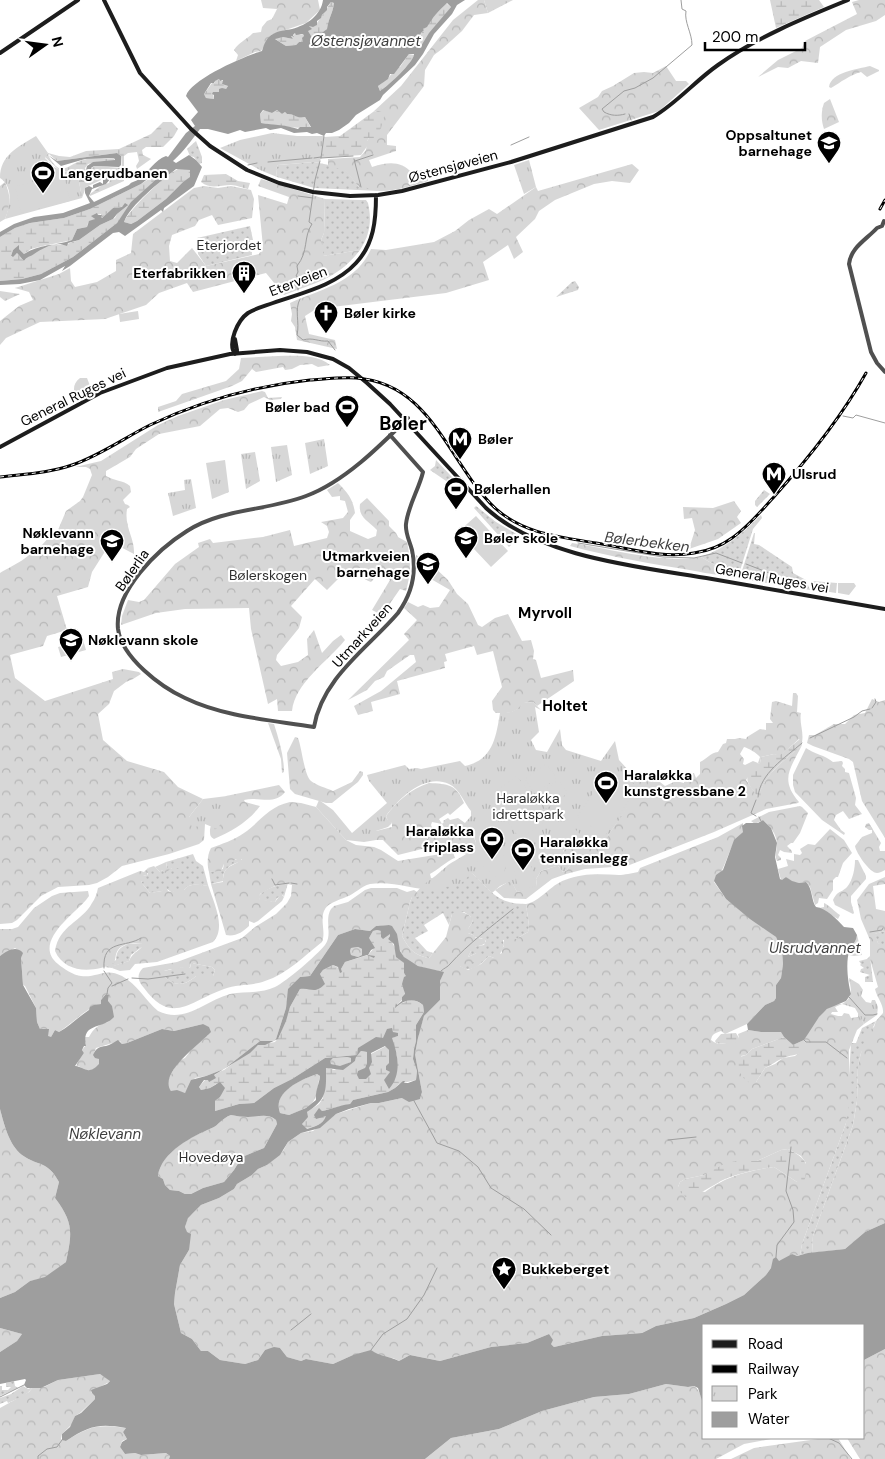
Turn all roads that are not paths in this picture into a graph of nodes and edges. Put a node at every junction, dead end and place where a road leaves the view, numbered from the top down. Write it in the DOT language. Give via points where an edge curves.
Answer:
graph roads {
  1 [pos="78,0"];
  2 [pos="102,0"];
  3 [pos="848,0"];
  4 [pos="0,53"];
  5 [pos="374,195"];
  6 [pos="885,220"];
  7 [pos="236,354"];
  8 [pos="885,372"];
  9 [pos="407,420"];
  10 [pos="390,435"];
  11 [pos="0,446"];
  12 [pos="885,609"];
  13 [pos="314,727"];
  1 -- 4 [label="main road"];
  2 -- 5 [label="main road, Østensjøveien" via="140,72 210,146 233,162 279,183 314,192"];
  3 -- 5 [label="main road, Østensjøveien" via="734,54 653,117 461,176"];
  5 -- 7 [label="main road, Eterveien" via="371,238 356,263 335,279 247,314 239,322 234,337"];
  6 -- 8 [label="street" via="849,260 871,352"];
  7 -- 9 [label="main road, General Ruges vei" via="280,350 327,357 349,368"];
  7 -- 11 [label="main road, General Ruges vei" via="190,362 125,383"];
  9 -- 10 [label="street, Bølerlia"];
  9 -- 12 [label="main road, General Ruges vei" via="491,513 516,530 546,542 608,561"];
  10 -- 13 [label="street, Utmarkveien" via="423,474 406,523 414,558 412,582 395,616 334,682 317,714"];
  10 -- 13 [label="street, Bølerlia" via="343,475 319,490 290,501 219,516 174,539 141,572 127,593 120,612 119,632 126,648 143,669 174,693 214,709"];
}
